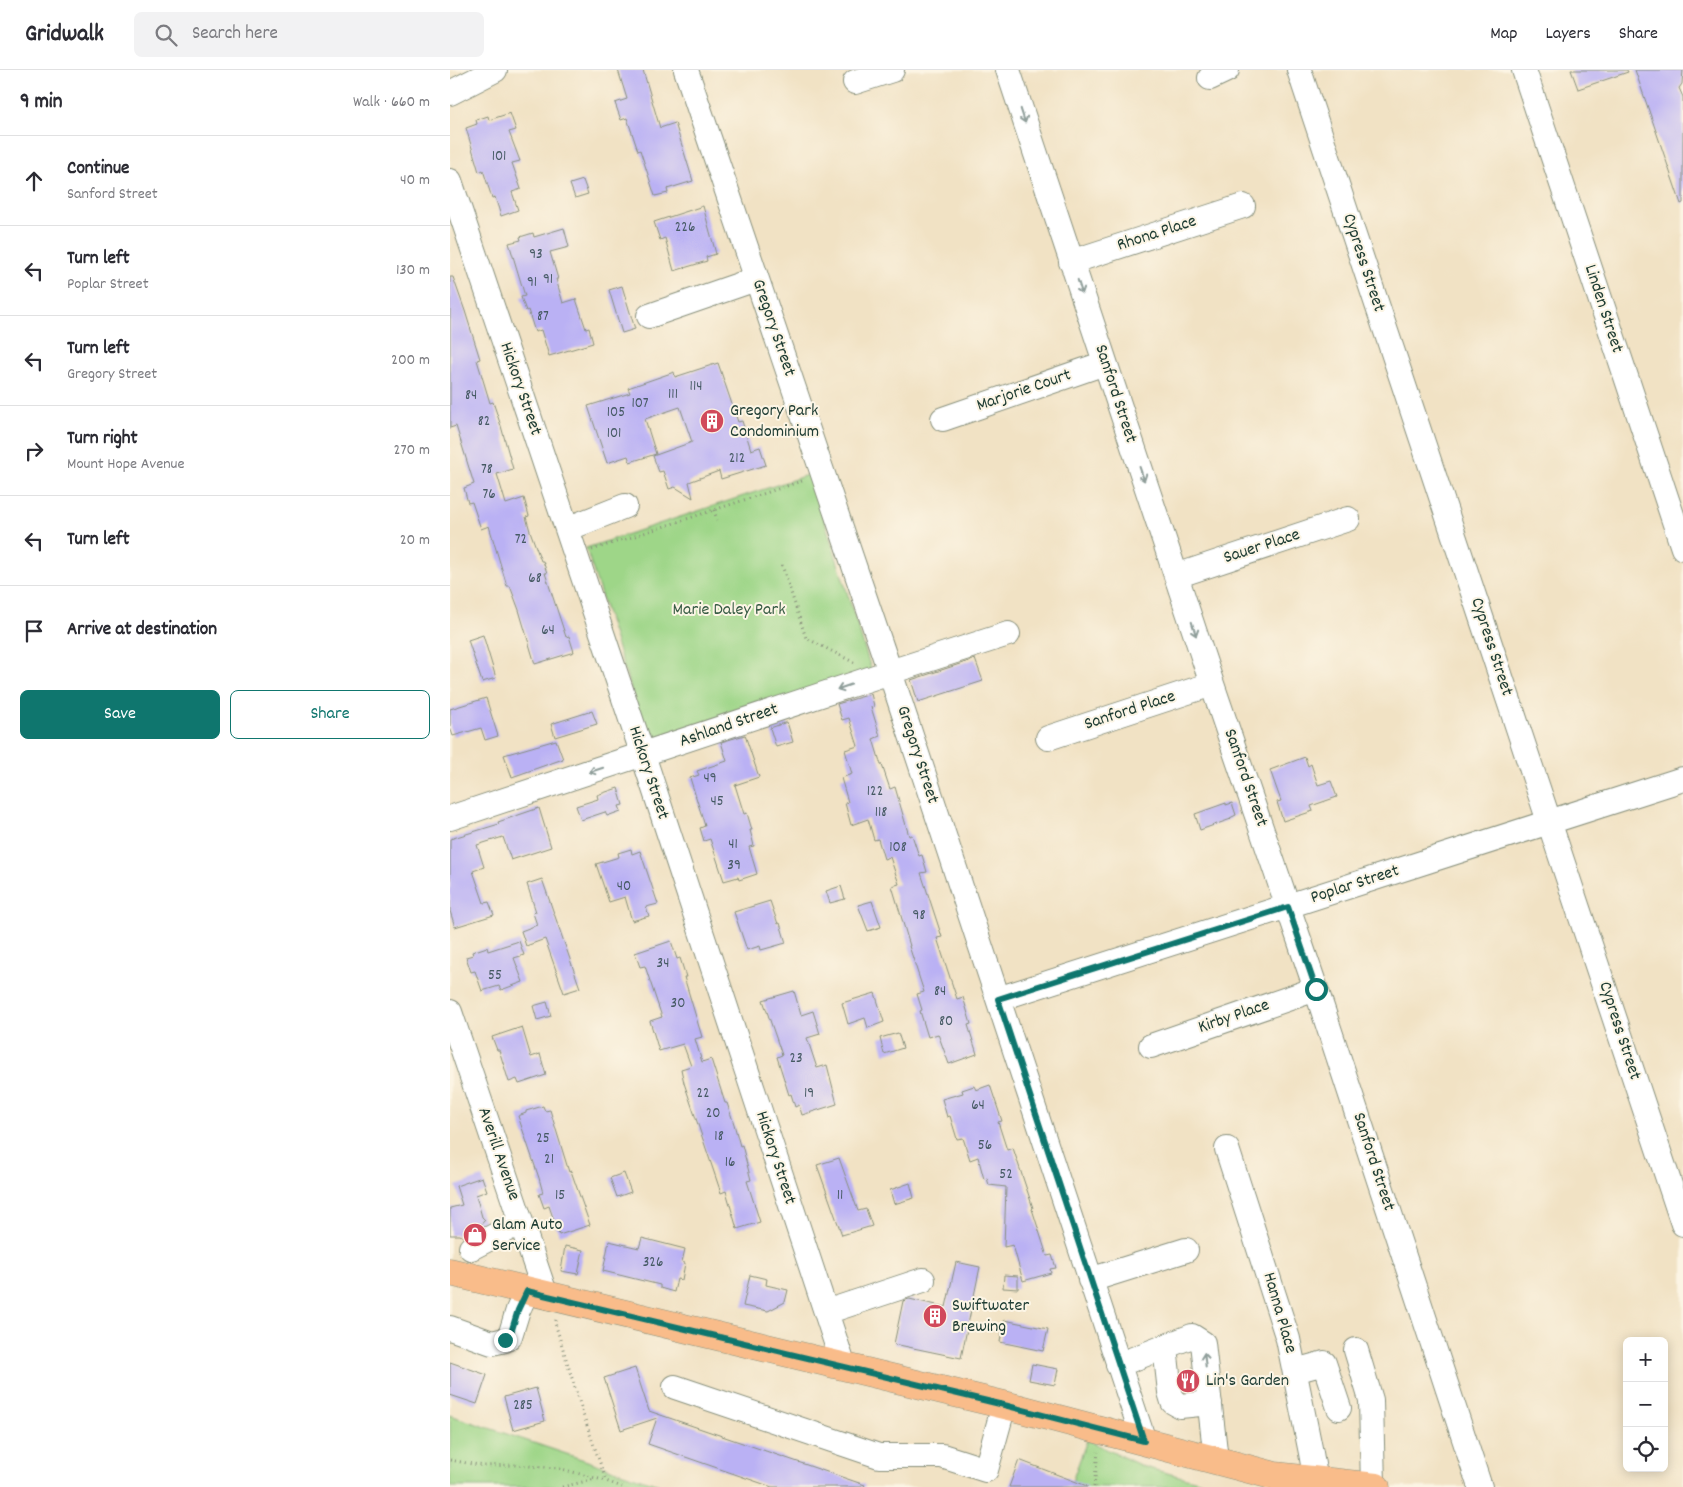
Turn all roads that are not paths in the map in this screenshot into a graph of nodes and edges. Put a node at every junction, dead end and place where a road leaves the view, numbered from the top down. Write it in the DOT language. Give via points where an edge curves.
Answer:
graph roads {
  1 [pos="494,70"];
  2 [pos="686,70"];
  3 [pos="892,70"];
  4 [pos="1008,70"];
  5 [pos="1299,70"];
  6 [pos="1524,70"];
  7 [pos="855,82"];
  8 [pos="450,93"];
  9 [pos="450,181"];
  10 [pos="1243,206"];
  11 [pos="1072,262"];
  12 [pos="756,279"];
  13 [pos="649,316"];
  14 [pos="1105,363"];
  15 [pos="943,419"];
  16 [pos="625,506"];
  17 [pos="1348,519"];
  18 [pos="567,529"];
  19 [pos="1683,548"];
  20 [pos="1176,576"];
  21 [pos="1008,634"];
  22 [pos="890,672"];
  23 [pos="1212,684"];
  24 [pos="1048,738"];
  25 [pos="643,755"];
  26 [pos="1683,779"];
  27 [pos="450,818"];
  28 [pos="1549,821"];
  29 [pos="1288,907"];
  30 [pos="1316,989"];
  31 [pos="998,999"];
  32 [pos="450,1012"];
  33 [pos="1151,1046"];
  34 [pos="1227,1148"];
  35 [pos="521,1222"];
  36 [pos="1683,1224"];
  37 [pos="471,1248"];
  38 [pos="1186,1250"];
  39 [pos="450,1272"];
  40 [pos="923,1280"];
  41 [pos="1090,1280"];
  42 [pos="543,1302"];
  43 [pos="826,1312"];
  44 [pos="450,1328"];
  45 [pos="1165,1347"];
  46 [pos="1356,1350"];
  47 [pos="1118,1365"];
  48 [pos="844,1367"];
  49 [pos="1295,1371"];
  50 [pos="675,1387"];
  51 [pos="1210,1404"];
  52 [pos="1004,1405"];
  53 [pos="1339,1408"];
  54 [pos="1144,1441"];
  55 [pos="1216,1460"];
  56 [pos="1315,1484"];
  57 [pos="1374,1487"];
  58 [pos="1480,1487"];
  1 -- 8 [label="street"];
  2 -- 12 [label="street, Gregory Street"];
  3 -- 7 [label="street"];
  4 -- 11 [label="street, Sanford Street, one-way"];
  5 -- 28 [label="street, Cypress Street"];
  6 -- 19 [label="street, Linden Street"];
  9 -- 18 [label="street, Hickory Street"];
  10 -- 11 [label="street, Rhona Place"];
  11 -- 14 [label="street, Sanford Street, one-way"];
  12 -- 13 [label="street"];
  12 -- 22 [label="street, Gregory Street"];
  14 -- 15 [label="street, Marjorie Court"];
  14 -- 20 [label="street, Sanford Street, one-way"];
  16 -- 18 [label="street"];
  17 -- 20 [label="street, Sauer Place"];
  18 -- 25 [label="street, Hickory Street"];
  20 -- 23 [label="street, Sanford Street, one-way"];
  21 -- 22 [label="street, Ashland Street"];
  22 -- 25 [label="street, Ashland Street, one-way"];
  22 -- 31 [label="street, Gregory Street"];
  23 -- 24 [label="street, Sanford Place"];
  23 -- 29 [label="street, Sanford Street"];
  25 -- 27 [label="street, Ashland Street, one-way"];
  25 -- 43 [label="street, Hickory Street"];
  26 -- 28 [label="street, Poplar Street"];
  28 -- 29 [label="street, Poplar Street"];
  28 -- 36 [label="street, Cypress Street"];
  29 -- 30 [label="street, Sanford Street"];
  29 -- 31 [label="street, Poplar Street"];
  30 -- 33 [label="street, Kirby Place"];
  30 -- 58 [label="street, Sanford Street"];
  31 -- 41 [label="street, Gregory Street"];
  32 -- 35 [label="street, Averill Avenue"];
  34 -- 49 [label="street, Hanna Place" via="1288,1339"];
  35 -- 37 [label="street"];
  35 -- 42 [label="street, Averill Avenue"];
  38 -- 41 [label="street"];
  39 -- 42 [label="main road"];
  40 -- 43 [label="street"];
  41 -- 47 [label="street, Gregory Street"];
  42 -- 44 [label="street" via="518,1310 510,1336 505,1340 492,1342"];
  42 -- 48 [label="main road"];
  43 -- 48 [label="street, Hickory Street"];
  45 -- 47 [label="street"];
  45 -- 51 [label="street" via="1173,1402 1180,1406"];
  51 -- 45 [label="street, one-way" via="1203,1343 1192,1336"];
  46 -- 57 [label="street" via="1371,1400"];
  47 -- 54 [label="street, Gregory Street"];
  48 -- 52 [label="main road"];
  49 -- 53 [label="street" via="1324,1362"];
  49 -- 56 [label="street, Hanna Place"];
  50 -- 52 [label="street" via="879,1456 942,1456 986,1470"];
  51 -- 55 [label="street"];
  52 -- 54 [label="main road"];
  54 -- 55 [label="main road"];
  55 -- 56 [label="main road"];
  56 -- 57 [label="main road"];
}
